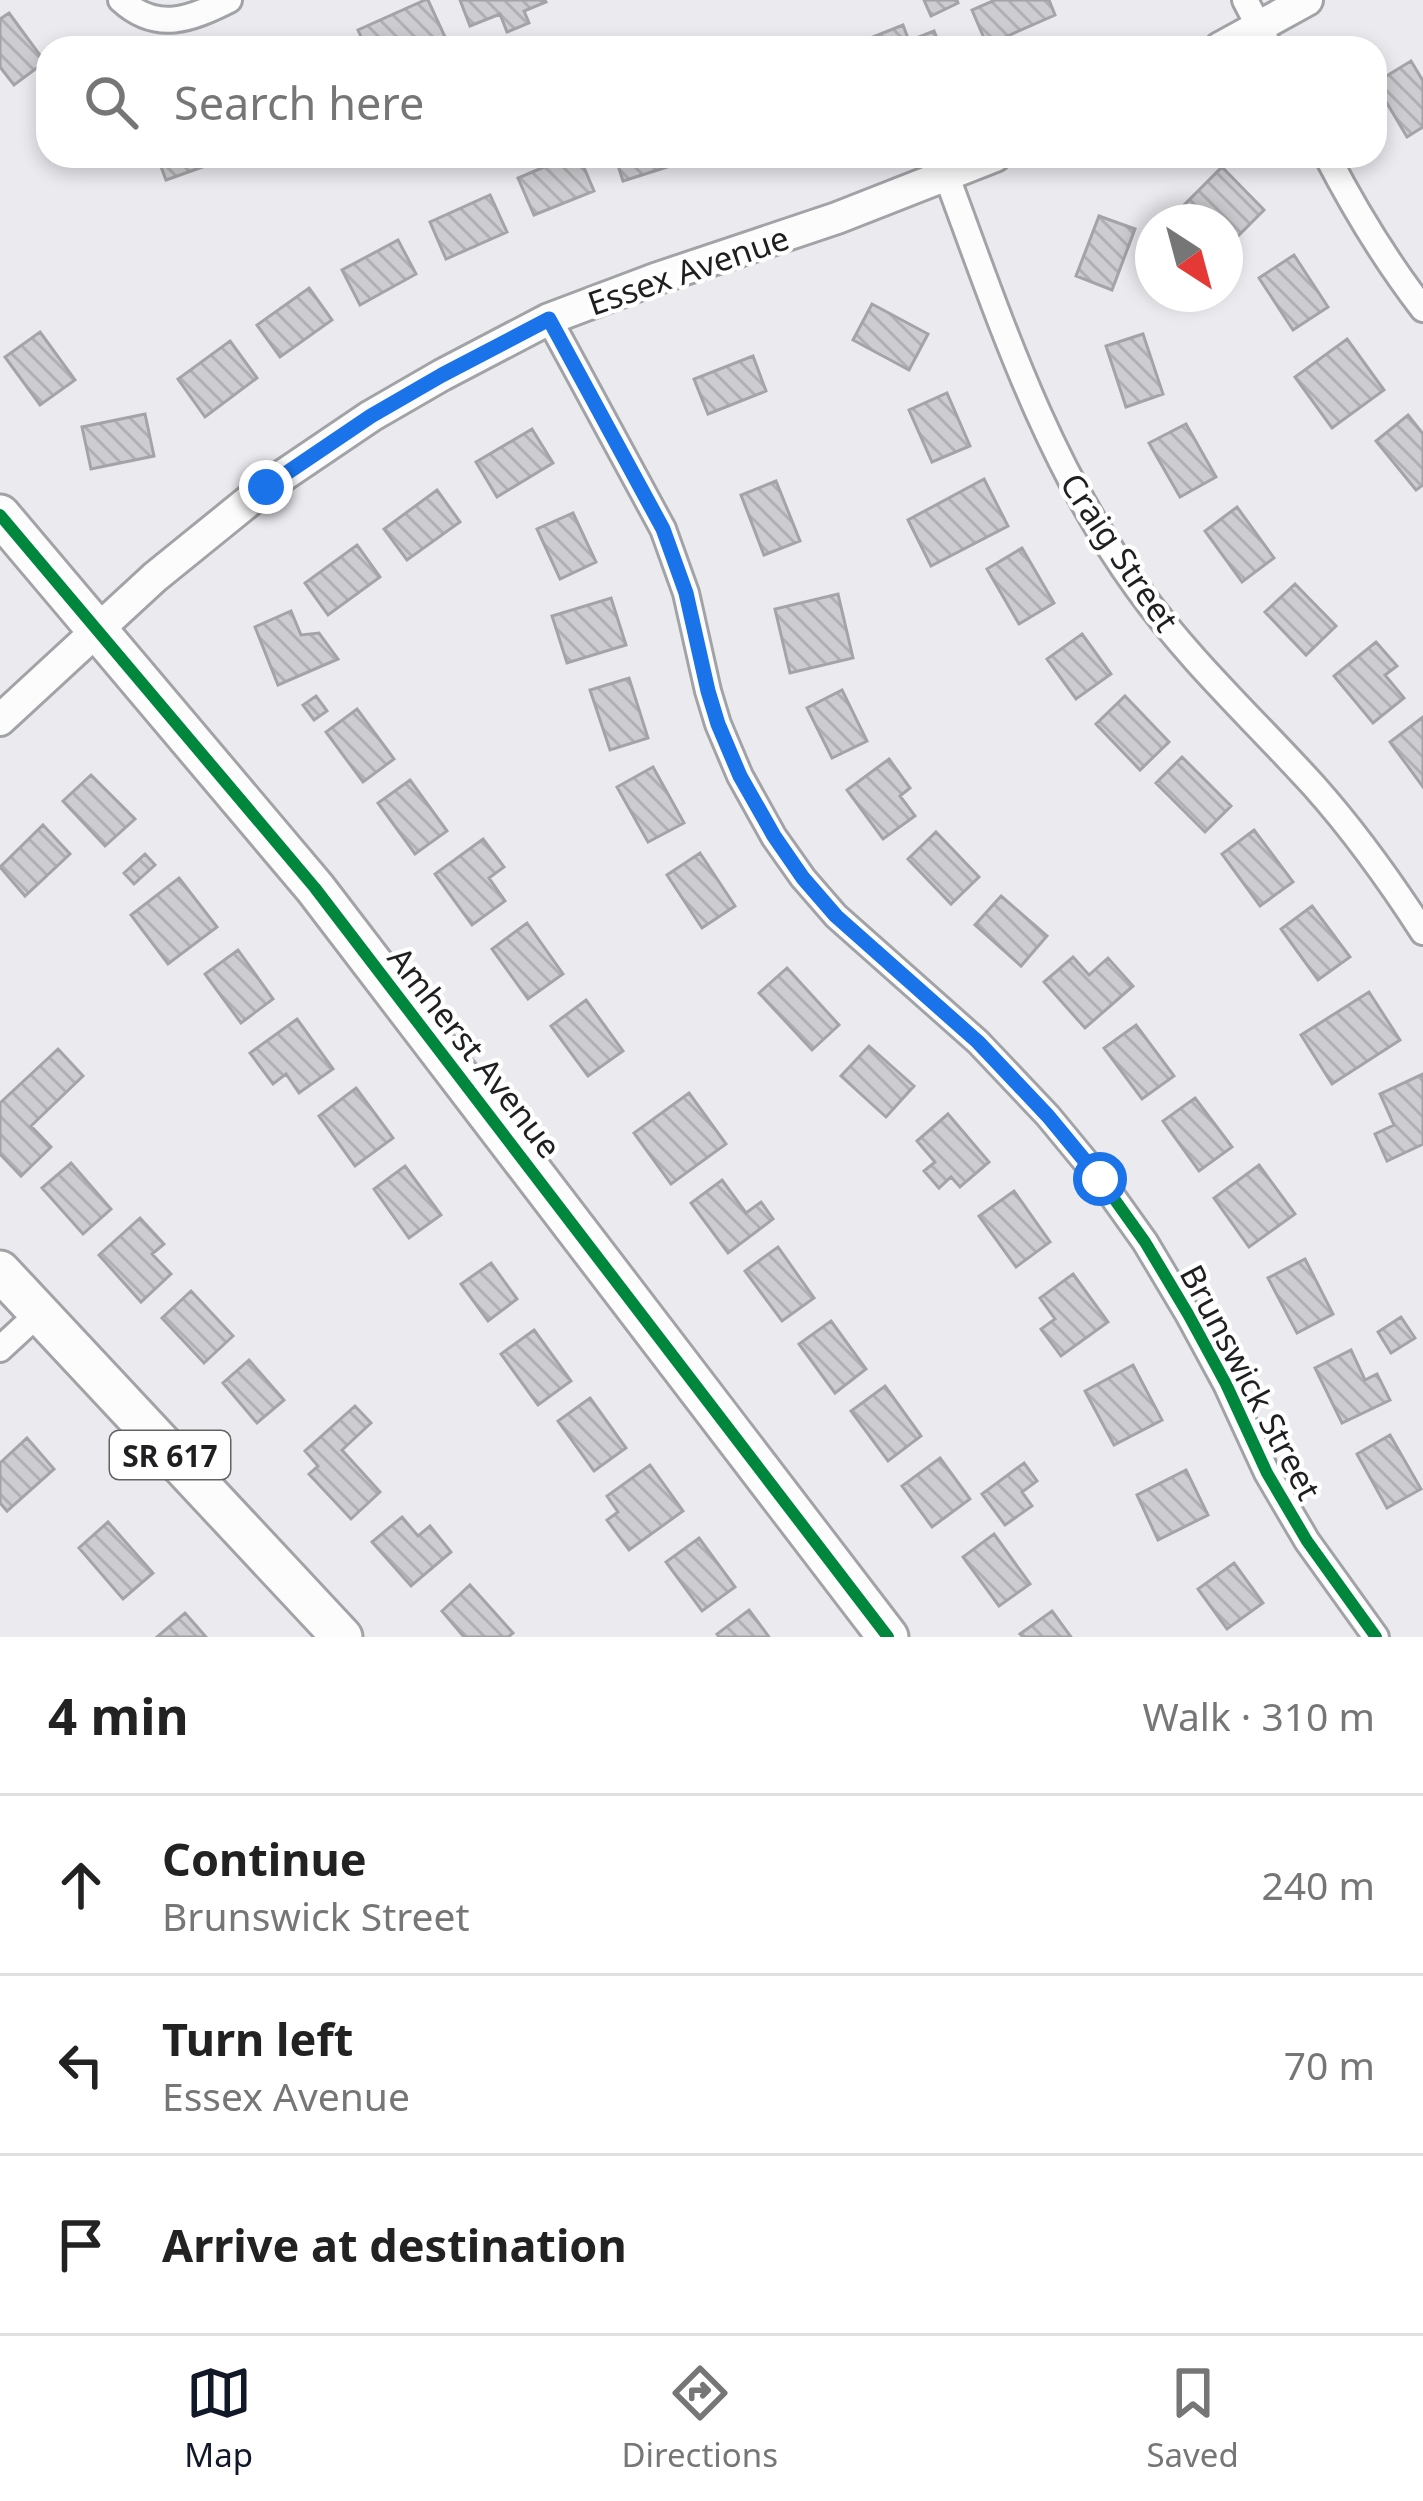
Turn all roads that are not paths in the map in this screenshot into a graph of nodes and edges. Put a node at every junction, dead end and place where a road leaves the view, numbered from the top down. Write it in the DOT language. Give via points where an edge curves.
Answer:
graph roads {
  1 [pos="121,0"];
  2 [pos="229,0"];
  3 [pos="1306,0"];
  4 [pos="1258,25"];
  5 [pos="966,168"];
  6 [pos="1333,168"];
  7 [pos="946,176"];
  8 [pos="1423,309"];
  9 [pos="549,319"];
  10 [pos="0,515"];
  11 [pos="98,630"];
  12 [pos="0,720"];
  13 [pos="1423,932"];
  14 [pos="0,1271"];
  15 [pos="38,1314"];
  16 [pos="0,1349"];
  17 [pos="342,1637"];
  18 [pos="888,1637"];
  19 [pos="1376,1637"];
  1 -- 2 [label="street" via="158,20 193,18"];
  3 -- 4 [label="street"];
  5 -- 7 [label="street, Essex Avenue"];
  6 -- 8 [label="street"];
  7 -- 9 [label="street, Essex Avenue"];
  7 -- 13 [label="street, Craig Street" via="1023,384 1106,543 1174,635 1356,836"];
  9 -- 11 [label="street, Essex Avenue" via="371,416 266,487"];
  9 -- 19 [label="street, Brunswick Street" via="663,529 718,724 774,836 836,916 978,1042 1100,1179 1188,1314 1306,1541"];
  10 -- 11 [label="main road, Amherst Avenue"];
  11 -- 12 [label="street, Essex Avenue"];
  11 -- 18 [label="main road, Amherst Avenue" via="315,888"];
  14 -- 15 [label="main road, SR 617"];
  15 -- 16 [label="street"];
  15 -- 17 [label="main road, SR 617"];
}
